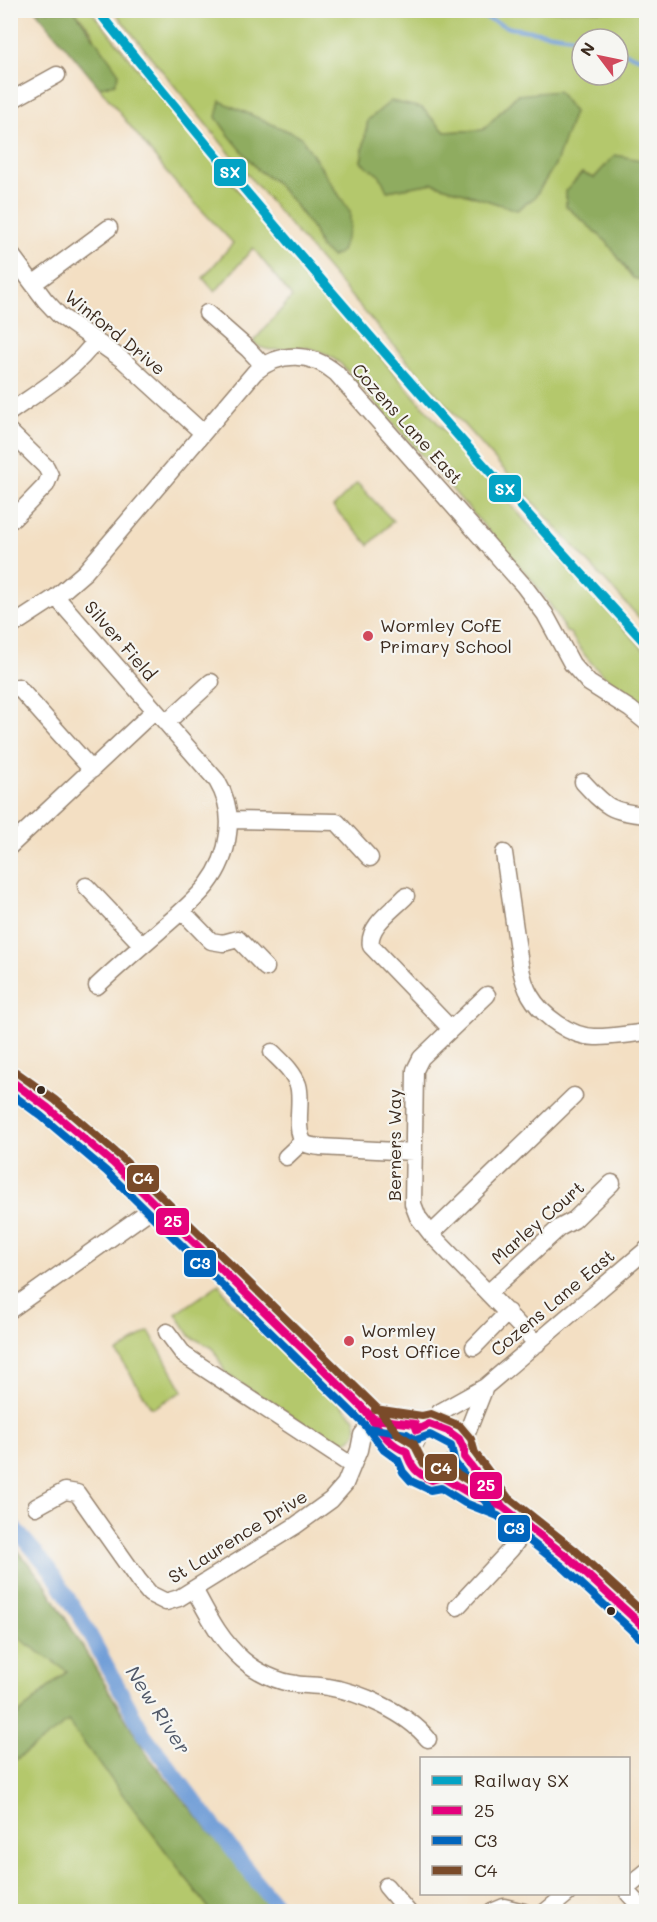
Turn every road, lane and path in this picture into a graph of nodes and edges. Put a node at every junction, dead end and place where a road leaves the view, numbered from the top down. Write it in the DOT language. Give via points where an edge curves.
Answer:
graph roads {
  1 [pos="57,75"];
  2 [pos="10,101"];
  3 [pos="109,228"];
  4 [pos="10,253"];
  5 [pos="33,284"];
  6 [pos="207,312"];
  7 [pos="96,340"];
  8 [pos="263,365"];
  9 [pos="10,412"];
  10 [pos="10,432"];
  11 [pos="203,433"];
  12 [pos="13,519"];
  13 [pos="56,597"];
  14 [pos="10,627"];
  15 [pos="211,682"];
  16 [pos="18,687"];
  17 [pos="161,717"];
  18 [pos="646,722"];
  19 [pos="92,770"];
  20 [pos="583,782"];
  21 [pos="646,815"];
  22 [pos="230,820"];
  23 [pos="10,846"];
  24 [pos="504,853"];
  25 [pos="370,858"];
  26 [pos="86,886"];
  27 [pos="406,897"];
  28 [pos="182,911"];
  29 [pos="142,945"];
  30 [pos="266,968"];
  31 [pos="97,986"];
  32 [pos="487,995"];
  33 [pos="451,1029"];
  34 [pos="646,1032"];
  35 [pos="272,1052"];
  36 [pos="10,1080"];
  37 [pos="574,1096"];
  38 [pos="303,1141"];
  39 [pos="414,1152"];
  40 [pos="286,1157"];
  41 [pos="612,1183"];
  42 [pos="157,1205"];
  43 [pos="431,1234"];
  44 [pos="646,1250"];
  45 [pos="489,1293"];
  46 [pos="10,1310"];
  47 [pos="508,1312"];
  48 [pos="167,1332"];
  49 [pos="537,1344"];
  50 [pos="474,1347"];
  51 [pos="485,1387"];
  52 [pos="403,1432"];
  53 [pos="463,1450"];
  54 [pos="351,1466"];
  55 [pos="442,1477"];
  56 [pos="36,1507"];
  57 [pos="503,1507"];
  58 [pos="528,1526"];
  59 [pos="194,1589"];
  60 [pos="457,1607"];
  61 [pos="646,1629"];
  62 [pos="428,1739"];
  63 [pos="646,1872"];
  64 [pos="630,1885"];
  65 [pos="386,1886"];
  66 [pos="565,1895"];
  67 [pos="630,1895"];
  68 [pos="408,1911"];
  69 [pos="492,1911"];
  70 [pos="524,1911"];
  71 [pos="545,1911"];
  72 [pos="645,1911"];
  1 -- 2 [label="street"];
  3 -- 5 [label="street, Winford Drive"];
  4 -- 5 [label="street, Winford Drive"];
  5 -- 7 [label="street, Winford Drive" via="59,315"];
  6 -- 8 [label="street"];
  7 -- 9 [label="street" via="70,370"];
  7 -- 11 [label="street, Winford Drive"];
  8 -- 11 [label="street"];
  8 -- 18 [label="street, Cozens Lane East" via="281,358 304,357 321,362 336,373 524,586 545,614 572,664 589,683"];
  10 -- 12 [label="street" via="46,467 50,476"];
  11 -- 13 [label="street" via="99,556"];
  13 -- 14 [label="street"];
  13 -- 17 [label="street, Silver Field"];
  15 -- 17 [label="street"];
  16 -- 19 [label="street"];
  17 -- 19 [label="street"];
  17 -- 22 [label="street, Silver Field" via="217,781"];
  19 -- 23 [label="street"];
  20 -- 21 [label="street" via="607,806"];
  22 -- 25 [label="street" via="337,822"];
  22 -- 28 [label="street, Silver Field" via="218,868 200,895"];
  24 -- 34 [label="street" via="520,964 530,997 576,1034 594,1037"];
  26 -- 29 [label="street"];
  27 -- 33 [label="street" via="374,929 371,946"];
  28 -- 29 [label="street, Silver Field"];
  28 -- 30 [label="street" via="210,941 238,939"];
  29 -- 31 [label="street, Silver Field"];
  32 -- 33 [label="street, Berners Way"];
  33 -- 39 [label="street, Berners Way" via="421,1058 415,1070"];
  35 -- 38 [label="street" via="287,1066 298,1086"];
  36 -- 42 [label="main road" via="96,1148"];
  37 -- 43 [label="street"];
  38 -- 39 [label="street" via="320,1147"];
  38 -- 40 [label="street"];
  39 -- 43 [label="street, Berners Way" via="415,1212"];
  41 -- 45 [label="street, Marley Court"];
  42 -- 46 [label="street"];
  42 -- 52 [label="main road"];
  43 -- 45 [label="street, Berners Way"];
  44 -- 49 [label="street, Cozens Lane East"];
  45 -- 47 [label="street, Berners Way"];
  47 -- 49 [label="street, Berners Way"];
  47 -- 50 [label="street"];
  48 -- 54 [label="street" via="189,1358"];
  49 -- 51 [label="street, Cozens Lane East"];
  51 -- 52 [label="street, Cozens Lane East"];
  51 -- 53 [label="street, Cozens Lane East"];
  52 -- 53 [label="main road" via="447,1430"];
  52 -- 54 [label="street, St Laurence Drive" via="362,1435"];
  52 -- 55 [label="main road" via="409,1463 418,1474 432,1480"];
  53 -- 55 [label="main road"];
  53 -- 57 [label="main road"];
  54 -- 59 [label="street, St Laurence Drive" via="345,1484 331,1500"];
  55 -- 57 [label="main road"];
  56 -- 59 [label="street, St Laurence Drive" via="65,1491 77,1493 150,1594 166,1602"];
  57 -- 58 [label="main road"];
  58 -- 60 [label="street"];
  58 -- 61 [label="main road" via="579,1566"];
  59 -- 62 [label="street" via="216,1629 245,1662 278,1680 328,1687 374,1702 396,1713"];
  63 -- 64 [label="street"];
  65 -- 68 [label="street"];
  66 -- 71 [label="street"];
  67 -- 72 [label="street"];
  69 -- 70 [label="street" via="504,1907"];
}
